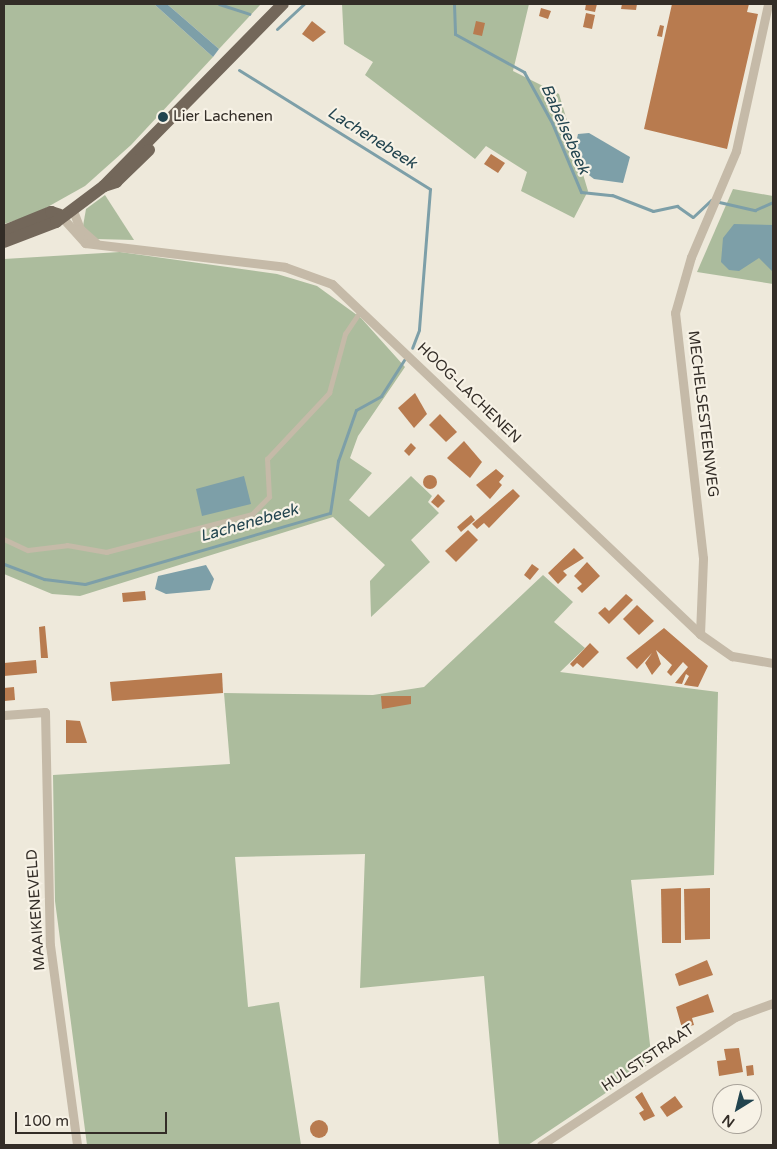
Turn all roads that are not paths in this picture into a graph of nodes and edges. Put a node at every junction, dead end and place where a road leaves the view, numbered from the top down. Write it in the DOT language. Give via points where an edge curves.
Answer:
graph roads {
  1 [pos="283,4"];
  2 [pos="768,4"];
  3 [pos="72,208"];
  4 [pos="60,215"];
  5 [pos="4,231"];
  6 [pos="4,242"];
  7 [pos="96,243"];
  8 [pos="362,309"];
  9 [pos="4,539"];
  10 [pos="700,634"];
  11 [pos="773,664"];
  12 [pos="4,715"];
  13 [pos="773,1002"];
  14 [pos="77,1145"];
  15 [pos="542,1145"];
  1 -- 3 [label="main road" via="222,62 159,133 108,176 104,186"];
  2 -- 10 [label="street, MECHELSESTEENWEG" via="736,151 691,257 675,313 703,558"];
  3 -- 4 [label="main road"];
  3 -- 7 [label="street" via="80,229"];
  4 -- 5 [label="main road" via="51,212"];
  4 -- 6 [label="main road" via="56,222"];
  4 -- 7 [label="street, HOOG-LACHENEN" via="78,240"];
  7 -- 8 [label="street, HOOG-LACHENEN" via="285,267 332,284"];
  8 -- 9 [label="lane" via="345,334 329,394 267,459 269,497 252,514 106,552 67,545 28,550"];
  8 -- 10 [label="street, HOOG-LACHENEN"];
  10 -- 11 [label="street, HOOG-LACHENEN" via="732,656"];
  12 -- 14 [label="street, MAAIKENEVELD" via="45,712 50,945"];
  13 -- 15 [label="street, HULSTSTRAAT" via="735,1017"];
}
